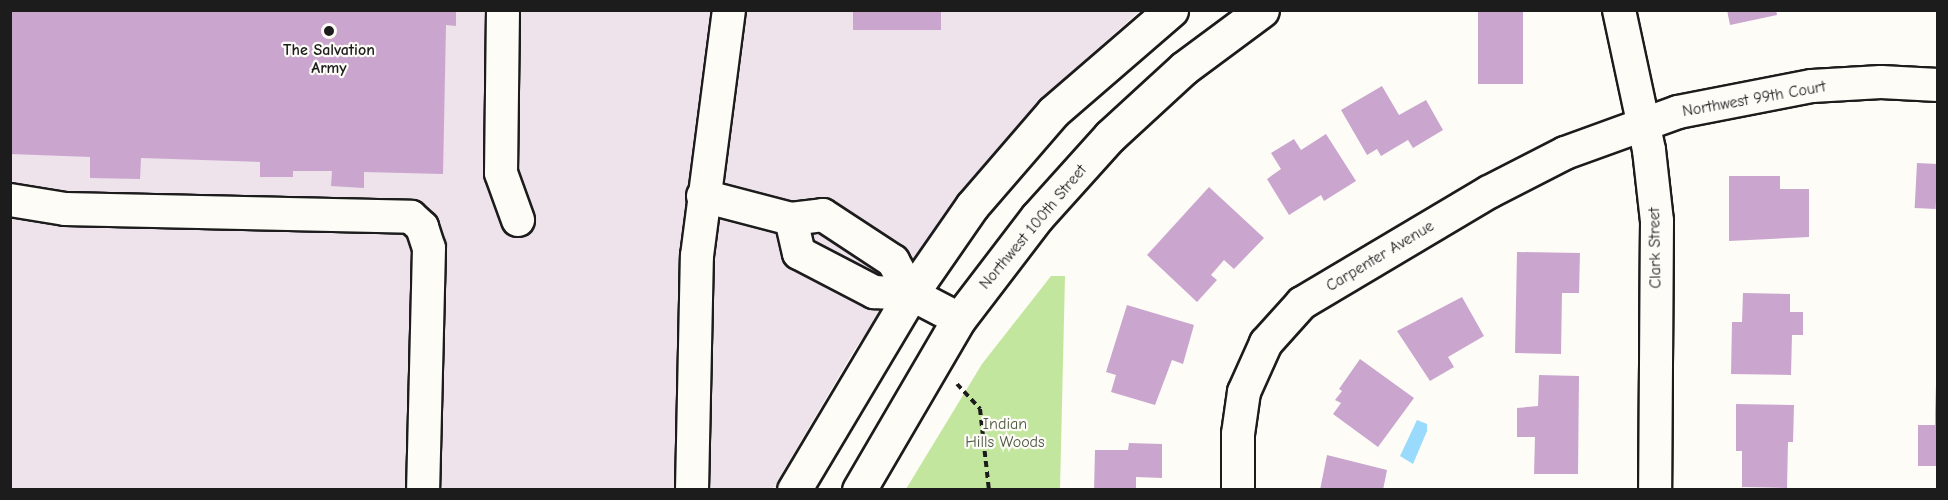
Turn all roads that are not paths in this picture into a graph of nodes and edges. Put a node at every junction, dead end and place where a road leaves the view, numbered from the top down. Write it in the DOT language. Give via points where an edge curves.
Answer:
graph roads {
  1 [pos="503,10"];
  2 [pos="729,10"];
  3 [pos="1171,10"];
  4 [pos="1262,10"];
  5 [pos="1619,10"];
  6 [pos="1938,85"];
  7 [pos="1644,123"];
  8 [pos="703,196"];
  9 [pos="10,200"];
  10 [pos="791,219"];
  11 [pos="518,220"];
  12 [pos="911,294"];
  13 [pos="958,319"];
  14 [pos="423,489"];
  15 [pos="692,489"];
  16 [pos="794,489"];
  17 [pos="859,489"];
  18 [pos="1238,489"];
  19 [pos="1655,489"];
  1 -- 11 [label="street" via="501,173"];
  2 -- 8 [label="street"];
  3 -- 12 [label="main road" via="1053,112 972,206"];
  4 -- 13 [label="main road, Northwest 100th Street" via="1184,69 1110,136 1037,217"];
  5 -- 7 [label="street, Clark Street"];
  6 -- 7 [label="street, Northwest 99th Court" via="1881,82 1812,86 1678,112"];
  7 -- 18 [label="street, Carpenter Avenue" via="1565,153 1489,192 1302,303 1266,343 1244,392 1238,434"];
  7 -- 19 [label="street, Clark Street" via="1657,221"];
  8 -- 10 [label="street"];
  8 -- 15 [label="street" via="697,256"];
  9 -- 14 [label="street" via="65,209 411,218 422,227 429,248"];
  10 -- 12 [label="street" via="823,215 893,261"];
  10 -- 12 [label="street" via="799,253 874,292"];
  12 -- 13 [label="street"];
  12 -- 16 [label="main road"];
  13 -- 17 [label="main road, Northwest 100th Street"];
}
